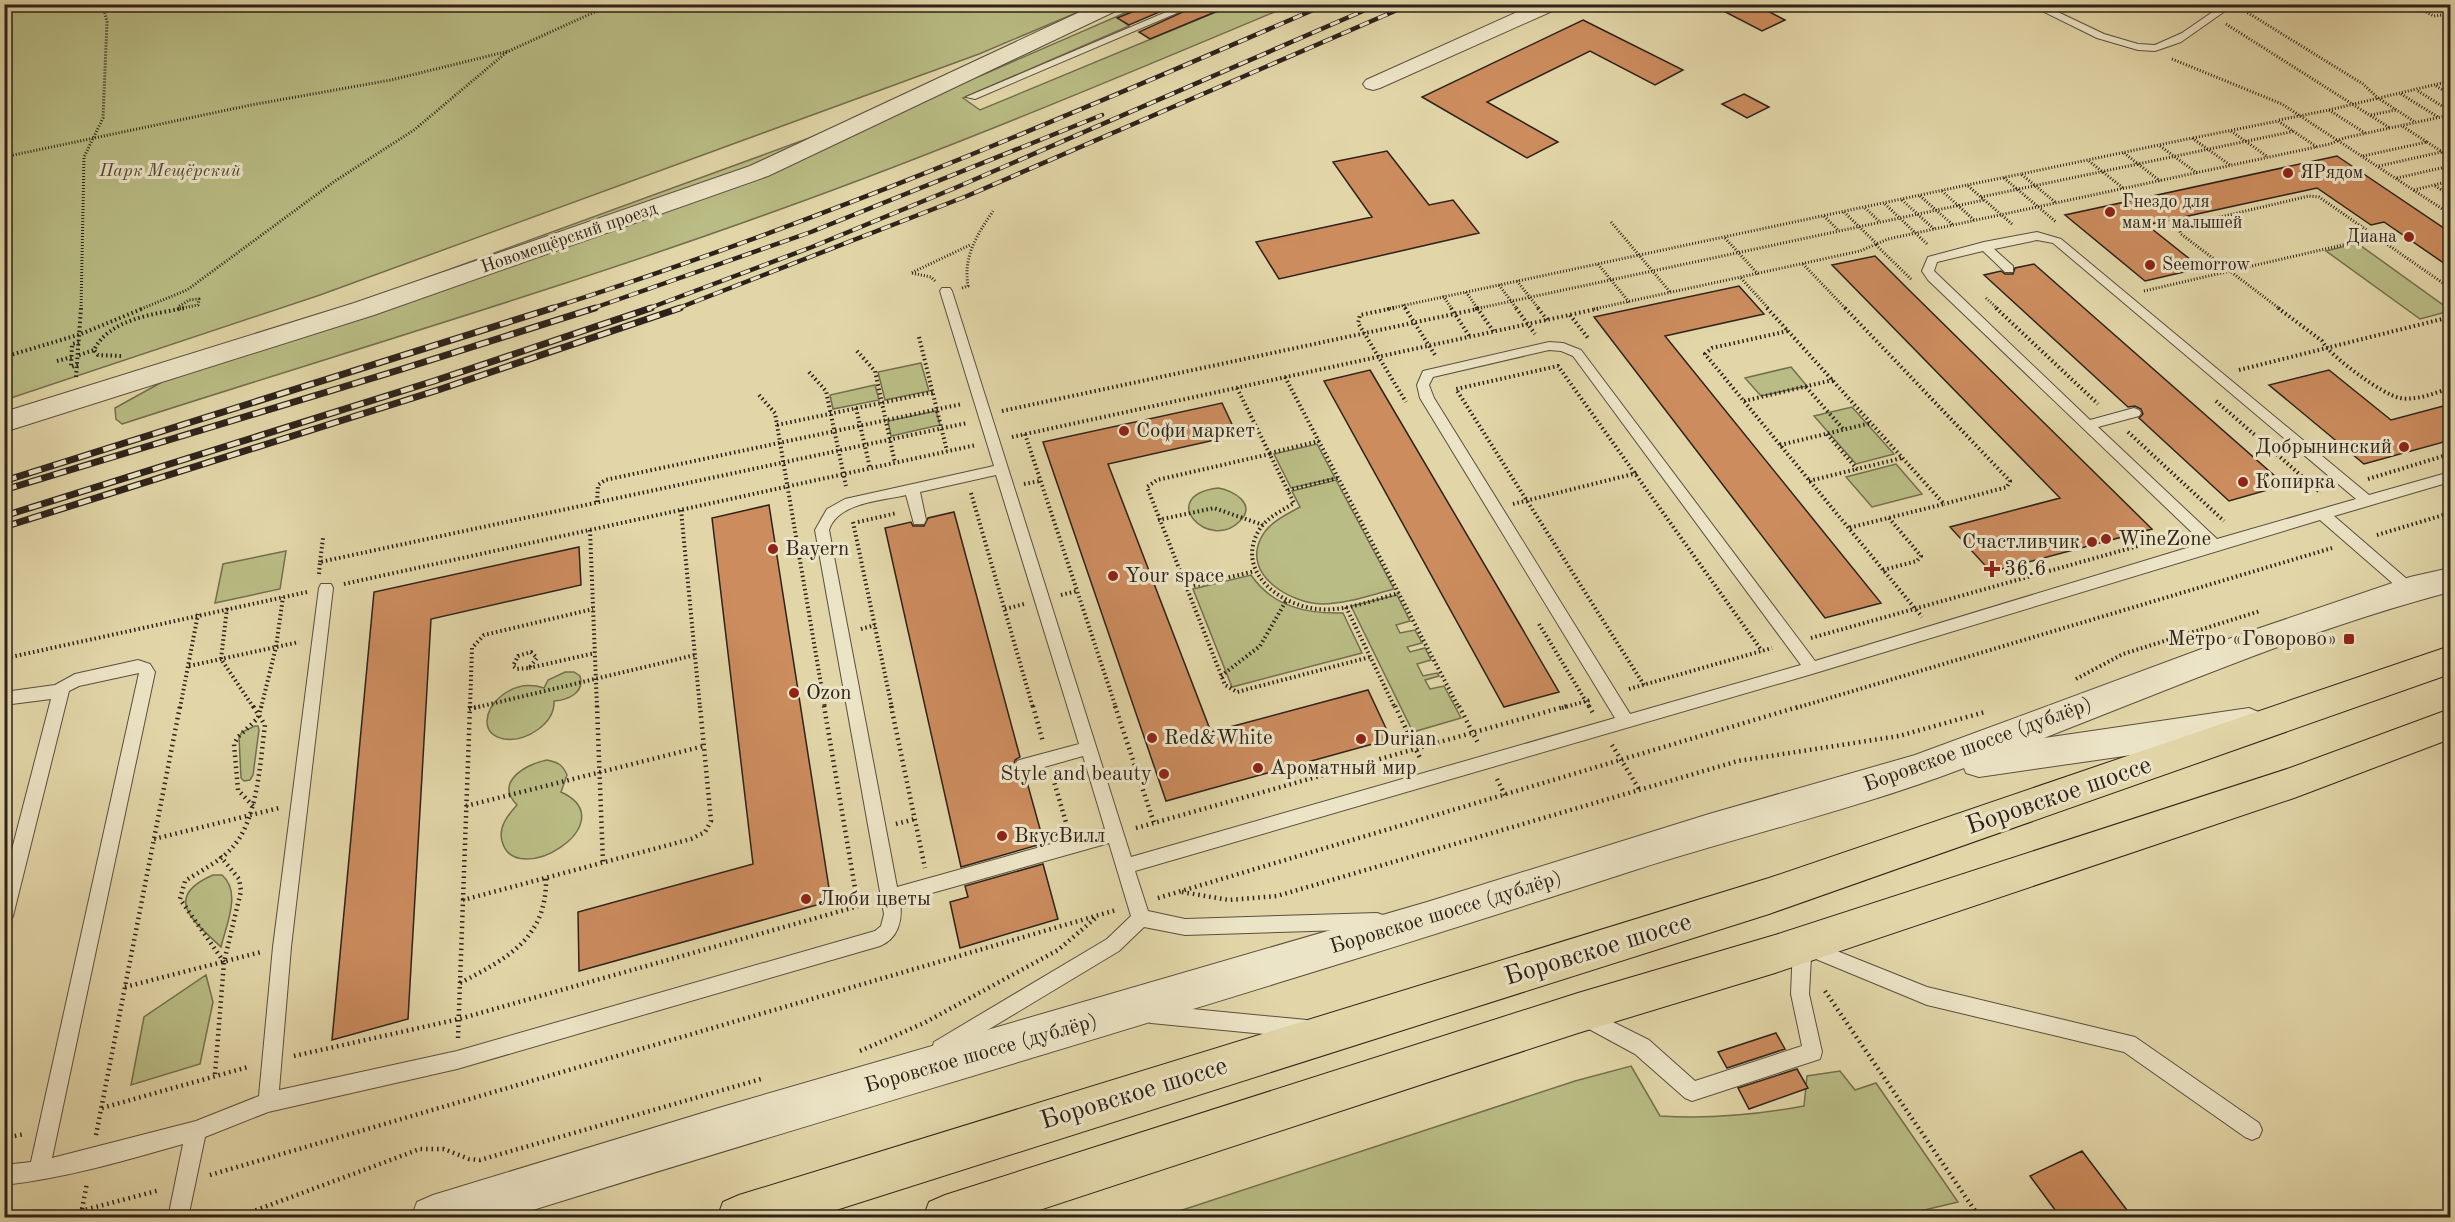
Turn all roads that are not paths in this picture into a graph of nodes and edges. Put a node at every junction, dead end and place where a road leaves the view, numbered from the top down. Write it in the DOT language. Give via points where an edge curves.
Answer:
graph roads {
  1 [pos="1115,4"];
  2 [pos="1194,4"];
  3 [pos="1551,4"];
  4 [pos="2032,4"];
  5 [pos="2231,4"];
  6 [pos="1373,84"];
  7 [pos="971,97"];
  8 [pos="1984,246"];
  9 [pos="2009,269"];
  10 [pos="946,291"];
  11 [pos="2134,413"];
  12 [pos="4,422"];
  13 [pos="2088,425"];
  14 [pos="1002,469"];
  15 [pos="2451,477"];
  16 [pos="912,489"];
  17 [pos="2367,501"];
  18 [pos="2323,514"];
  19 [pos="920,520"];
  20 [pos="2214,545"];
  21 [pos="2451,580"];
  22 [pos="321,589"];
  23 [pos="2410,590"];
  24 [pos="2451,660"];
  25 [pos="1812,668"];
  26 [pos="60,691"];
  27 [pos="4,699"];
  28 [pos="2286,718"];
  29 [pos="1626,722"];
  30 [pos="2451,724"];
  31 [pos="1088,748"];
  32 [pos="1023,766"];
  33 [pos="1918,770"];
  34 [pos="1115,834"];
  35 [pos="1125,866"];
  36 [pos="890,897"];
  37 [pos="4,916"];
  38 [pos="1141,918"];
  39 [pos="1427,920"];
  40 [pos="1802,945"];
  41 [pos="1124,1011"];
  42 [pos="1578,1013"];
  43 [pos="1336,1031"];
  44 [pos="885,1083"];
  45 [pos="268,1102"];
  46 [pos="2252,1130"];
  47 [pos="196,1131"];
  48 [pos="39,1171"];
  49 [pos="4,1175"];
  50 [pos="178,1218"];
  51 [pos="433,1218"];
  52 [pos="739,1218"];
  53 [pos="945,1218"];
  1 -- 12 [label="street, Новомещёрский проезд" via="759,171 364,309"];
  2 -- 7 [label="lane"];
  3 -- 6 [label="street"];
  4 -- 5 [label="lane" via="2121,44 2145,49 2169,45"];
  8 -- 9 [label="lane"];
  8 -- 13 [label="lane" via="1932,260 1928,271"];
  8 -- 17 [label="lane" via="2037,236 2067,248"];
  10 -- 14 [label="lane"];
  11 -- 13 [label="lane"];
  13 -- 20 [label="lane"];
  14 -- 16 [label="lane"];
  14 -- 31 [label="lane"];
  15 -- 17 [label="lane"];
  16 -- 19 [label="lane"];
  16 -- 36 [label="lane" via="849,503 830,514 822,530"];
  17 -- 18 [label="lane"];
  18 -- 20 [label="lane"];
  18 -- 23 [label="lane"];
  20 -- 25 [label="lane"];
  21 -- 23 [label="street, Боровское шоссе (дублёр)"];
  22 -- 45 [label="lane" via="320,637 282,947"];
  23 -- 33 [label="street, Боровское шоссе (дублёр)"];
  24 -- 28 [label="main road, Боровское шоссе"];
  25 -- 29 [label="lane"];
  25 -- 29 [label="lane" via="1586,362 1570,350 1549,346 1433,371 1423,381 1427,398"];
  26 -- 27 [label="lane"];
  26 -- 37 [label="lane"];
  26 -- 48 [label="lane" via="75,680 138,666 147,672"];
  28 -- 33 [label="street"];
  28 -- 43 [label="main road, Боровское шоссе" via="1769,896"];
  29 -- 35 [label="lane"];
  30 -- 40 [label="main road" via="2294,782"];
  31 -- 32 [label="lane"];
  31 -- 34 [label="lane"];
  33 -- 39 [label="street, Боровское шоссе (дублёр)" via="1709,830"];
  34 -- 35 [label="lane"];
  34 -- 36 [label="lane"];
  35 -- 38 [label="lane"];
  36 -- 45 [label="lane" via="892,923 880,938 457,1060"];
  38 -- 39 [label="lane" via="1185,927"];
  38 -- 44 [label="lane" via="1113,945"];
  39 -- 41 [label="street, Боровское шоссе (дублёр)"];
  40 -- 42 [label="main road"];
  40 -- 42 [label="lane" via="1800,994 1813,1052 1692,1091 1642,1047"];
  40 -- 46 [label="lane" via="1928,996 2128,1044"];
  41 -- 43 [label="lane"];
  41 -- 44 [label="street, Боровское шоссе (дублёр)"];
  42 -- 53 [label="main road"];
  43 -- 52 [label="main road, Боровское шоссе"];
  44 -- 51 [label="street, Боровское шоссе (дублёр)"];
  45 -- 47 [label="lane"];
  47 -- 48 [label="lane"];
  47 -- 50 [label="lane"];
  48 -- 49 [label="lane"];
}
